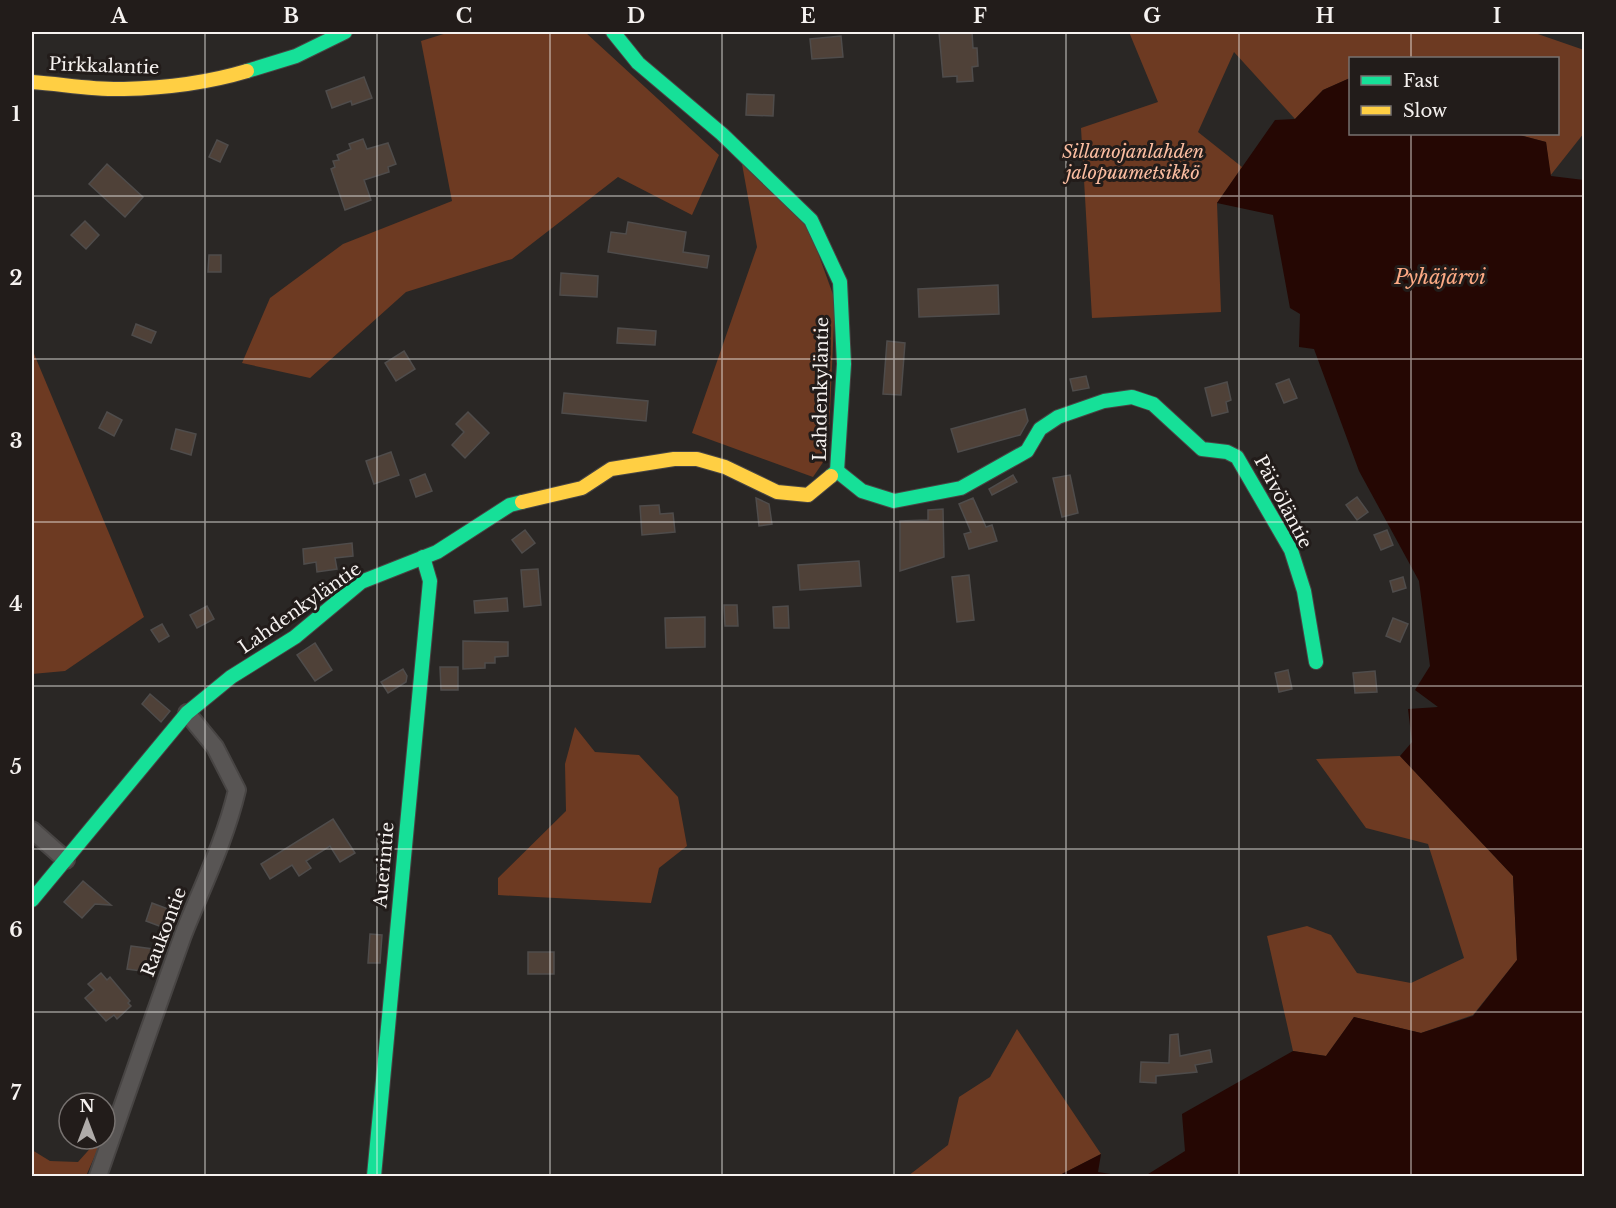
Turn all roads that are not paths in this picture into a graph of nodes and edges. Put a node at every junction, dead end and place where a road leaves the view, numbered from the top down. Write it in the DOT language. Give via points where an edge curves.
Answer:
graph roads {
  1 [pos="345,32"];
  2 [pos="613,32"];
  3 [pos="32,82"];
  4 [pos="837,471"];
  5 [pos="423,557"];
  6 [pos="1316,662"];
  7 [pos="187,713"];
  8 [pos="32,830"];
  9 [pos="66,860"];
  10 [pos="32,900"];
  11 [pos="98,1176"];
  12 [pos="374,1176"];
  1 -- 3 [label="street, Pirkkalantie" via="296,56 217,80 122,89"];
  2 -- 4 [label="street, Lahdenkyläntie" via="638,63 722,134 811,220 840,282 844,364"];
  4 -- 5 [label="street, Lahdenkyläntie" via="808,495 777,492 725,466 696,459 611,469 582,488 510,505"];
  4 -- 6 [label="street, Päivöläntie" via="862,491 894,501 961,488 1027,451 1040,429 1058,417 1104,401 1132,397 1153,404 1202,449 1238,457 1291,550 1304,591"];
  5 -- 7 [label="street, Lahdenkyläntie" via="361,582 295,637 231,677"];
  5 -- 12 [label="street, Auerintie" via="430,581"];
  7 -- 9 [label="street, Lahdenkyläntie"];
  7 -- 11 [label="street, Raukontie" via="215,747 237,790 224,835 158,1002"];
  8 -- 9 [label="street"];
  9 -- 10 [label="street, Lahdenkyläntie"];
}
